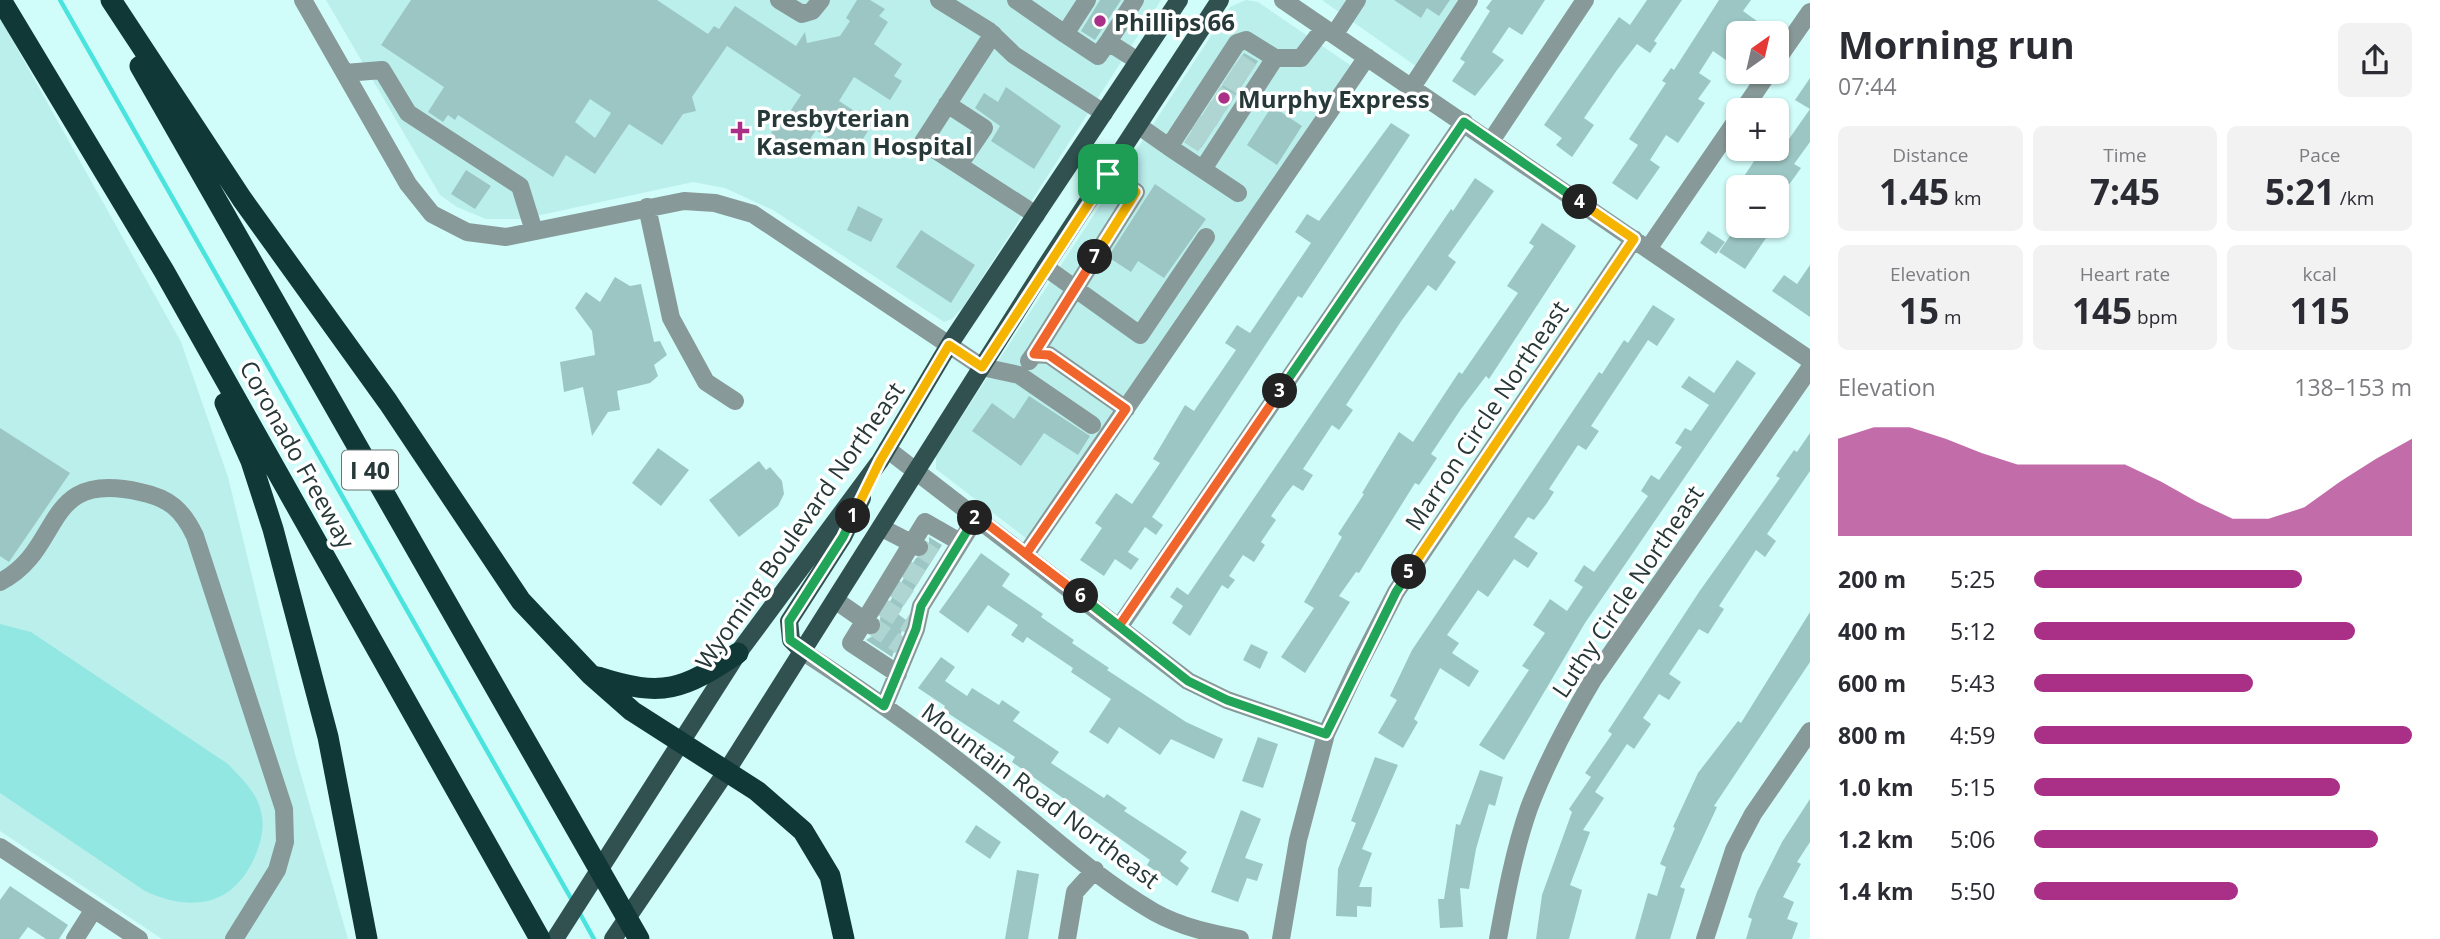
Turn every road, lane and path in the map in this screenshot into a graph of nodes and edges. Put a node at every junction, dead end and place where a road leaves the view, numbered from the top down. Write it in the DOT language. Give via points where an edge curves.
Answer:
graph roads {
  1 [pos="1,0"];
  2 [pos="102,0"];
  3 [pos="111,0"];
  4 [pos="303,0"];
  5 [pos="779,0"];
  6 [pos="821,0"];
  7 [pos="939,0"];
  8 [pos="1016,0"];
  9 [pos="1087,0"];
  10 [pos="1178,0"];
  11 [pos="1220,0"];
  12 [pos="1283,0"];
  13 [pos="1357,0"];
  14 [pos="1469,0"];
  15 [pos="1586,0"];
  16 [pos="1127,3"];
  17 [pos="1810,12"];
  18 [pos="1329,31"];
  19 [pos="993,34"];
  20 [pos="1065,34"];
  21 [pos="1108,42"];
  22 [pos="1789,42"];
  23 [pos="1367,57"];
  24 [pos="1138,61"];
  25 [pos="1246,68"];
  26 [pos="345,73"];
  27 [pos="1412,87"];
  28 [pos="947,104"];
  29 [pos="1104,113"];
  30 [pos="1210,120"];
  31 [pos="1464,122"];
  32 [pos="1139,126"];
  33 [pos="1726,134"];
  34 [pos="1491,141"];
  35 [pos="1169,148"];
  36 [pos="960,166"];
  37 [pos="1202,169"];
  38 [pos="1108,174"];
  39 [pos="1238,193"];
  40 [pos="646,207"];
  41 [pos="1036,215"];
  42 [pos="534,231"];
  43 [pos="1206,237"];
  44 [pos="1641,244"];
  45 [pos="1045,267"];
  46 [pos="164,271"];
  47 [pos="1075,288"];
  48 [pos="949,345"];
  49 [pos="1034,354"];
  50 [pos="1810,360"];
  51 [pos="982,367"];
  52 [pos="1810,368"];
  53 [pos="1018,375"];
  54 [pos="735,401"];
  55 [pos="1126,409"];
  56 [pos="1092,425"];
  57 [pos="883,455"];
  58 [pos="918,471"];
  59 [pos="977,516"];
  60 [pos="881,527"];
  61 [pos="960,542"];
  62 [pos="928,553"];
  63 [pos="1026,554"];
  64 [pos="914,574"];
  65 [pos="0,582"];
  66 [pos="903,594"];
  67 [pos="835,600"];
  68 [pos="868,623"];
  69 [pos="1119,626"];
  70 [pos="803,651"];
  71 [pos="738,653"];
  72 [pos="590,674"];
  73 [pos="898,674"];
  74 [pos="884,706"];
  75 [pos="1810,731"];
  76 [pos="1326,734"];
  77 [pos="682,744"];
  78 [pos="726,772"];
  79 [pos="0,848"];
  80 [pos="1095,870"];
  81 [pos="94,909"];
  82 [pos="75,939"];
  83 [pos="139,939"];
  84 [pos="234,939"];
  85 [pos="366,939"];
  86 [pos="540,939"];
  87 [pos="555,939"];
  88 [pos="613,939"];
  89 [pos="639,939"];
  90 [pos="844,939"];
  91 [pos="1067,939"];
  92 [pos="1240,939"];
  93 [pos="1281,939"];
  94 [pos="1498,939"];
  95 [pos="1705,939"];
  1 -- 46 [label="highway, Coronado Freeway"];
  2 -- 89 [label="highway, I 40"];
  3 -- 72 [label="highway" via="521,601"];
  4 -- 26 [label="street"];
  5 -- 6 [label="street" via="802,14"];
  7 -- 19 [label="street"];
  8 -- 20 [label="street"];
  9 -- 20 [label="street"];
  10 -- 24 [label="main road, Wyoming Boulevard Northeast"];
  11 -- 32 [label="main road"];
  12 -- 18 [label="street"];
  13 -- 18 [label="street"];
  14 -- 27 [label="street"];
  15 -- 34 [label="street"];
  16 -- 21 [label="street"];
  17 -- 22 [label="street"];
  18 -- 23 [label="street"];
  18 -- 25 [label="street" via="1301,58"];
  19 -- 28 [label="street"];
  19 -- 29 [label="street" via="1014,55"];
  20 -- 21 [label="street" via="1098,56"];
  21 -- 24 [label="street"];
  23 -- 27 [label="street"];
  23 -- 55 [label="street"];
  24 -- 29 [label="main road, Wyoming Boulevard Northeast"];
  25 -- 30 [label="street"];
  25 -- 30 [label="street"];
  26 -- 42 [label="street" via="382,70 408,113 520,186"];
  26 -- 42 [label="street" via="408,184 432,214 467,232 506,237"];
  27 -- 31 [label="street"];
  28 -- 36 [label="street" via="923,142"];
  28 -- 36 [label="street" via="984,128"];
  29 -- 41 [label="main road, Wyoming Boulevard Northeast"];
  30 -- 35 [label="street"];
  30 -- 37 [label="street"];
  31 -- 34 [label="street"];
  31 -- 69 [label="street"];
  32 -- 35 [label="street"];
  32 -- 38 [label="main road"];
  33 -- 44 [label="street, Marron Circle Northeast"];
  34 -- 44 [label="street"];
  35 -- 37 [label="street"];
  36 -- 41 [label="street"];
  37 -- 39 [label="street"];
  38 -- 45 [label="main road"];
  38 -- 47 [label="street" via="1136,192"];
  40 -- 42 [label="street"];
  40 -- 48 [label="street" via="708,202 753,214"];
  40 -- 54 [label="street" via="671,318 706,382"];
  41 -- 48 [label="main road, Wyoming Boulevard Northeast"];
  43 -- 47 [label="street" via="1140,335"];
  44 -- 50 [label="street"];
  44 -- 76 [label="street, Marron Circle Northeast" via="1396,592"];
  45 -- 47 [label="street"];
  45 -- 51 [label="main road"];
  46 -- 85 [label="highway" via="251,461 273,529 328,737"];
  46 -- 86 [label="highway, Coronado Freeway"];
  47 -- 49 [label="street"];
  48 -- 51 [label="street"];
  48 -- 57 [label="main road, Wyoming Boulevard Northeast"];
  49 -- 53 [label="street"];
  49 -- 55 [label="street" via="1049,355"];
  51 -- 53 [label="street"];
  51 -- 58 [label="main road"];
  52 -- 94 [label="street, Luthy Circle Northeast" via="1570,718 1529,809"];
  53 -- 56 [label="street"];
  55 -- 63 [label="street"];
  57 -- 58 [label="street"];
  57 -- 70 [label="main road" via="843,537 789,621 790,640"];
  57 -- 71 [label="main road, Wyoming Boulevard Northeast"];
  58 -- 59 [label="street"];
  58 -- 60 [label="main road"];
  59 -- 61 [label="street"];
  59 -- 63 [label="street"];
  60 -- 62 [label="street"];
  60 -- 67 [label="main road"];
  61 -- 62 [label="street"];
  61 -- 62 [label="street" via="925,522"];
  62 -- 64 [label="street"];
  62 -- 64 [label="street"];
  63 -- 69 [label="street"];
  64 -- 66 [label="street"];
  64 -- 66 [label="street"];
  65 -- 84 [label="street" via="24,565 66,503 78,493 118,487 162,497 185,516 284,809 285,842 277,870"];
  66 -- 68 [label="street" via="879,604"];
  66 -- 73 [label="street" via="914,628"];
  67 -- 68 [label="street"];
  67 -- 70 [label="main road"];
  68 -- 73 [label="street" via="851,643"];
  69 -- 76 [label="street" via="1188,681 1227,700"];
  70 -- 74 [label="street, Mountain Road Northeast"];
  70 -- 78 [label="main road"];
  71 -- 72 [label="highway" via="686,685 659,690"];
  71 -- 77 [label="main road, Wyoming Boulevard Northeast"];
  72 -- 77 [label="highway" via="632,711"];
  73 -- 74 [label="street"];
  74 -- 80 [label="street, Mountain Road Northeast"];
  75 -- 95 [label="street" via="1734,850"];
  76 -- 93 [label="street, Marron Circle Northeast" via="1298,840"];
  77 -- 78 [label="highway"];
  77 -- 87 [label="main road, Wyoming Boulevard Northeast"];
  78 -- 88 [label="main road"];
  78 -- 90 [label="highway" via="757,791 803,831 830,876"];
  79 -- 81 [label="street"];
  80 -- 91 [label="street" via="1075,892"];
  80 -- 92 [label="street, Mountain Road Northeast" via="1154,912 1196,930"];
  81 -- 82 [label="street"];
  81 -- 83 [label="street"];
}
